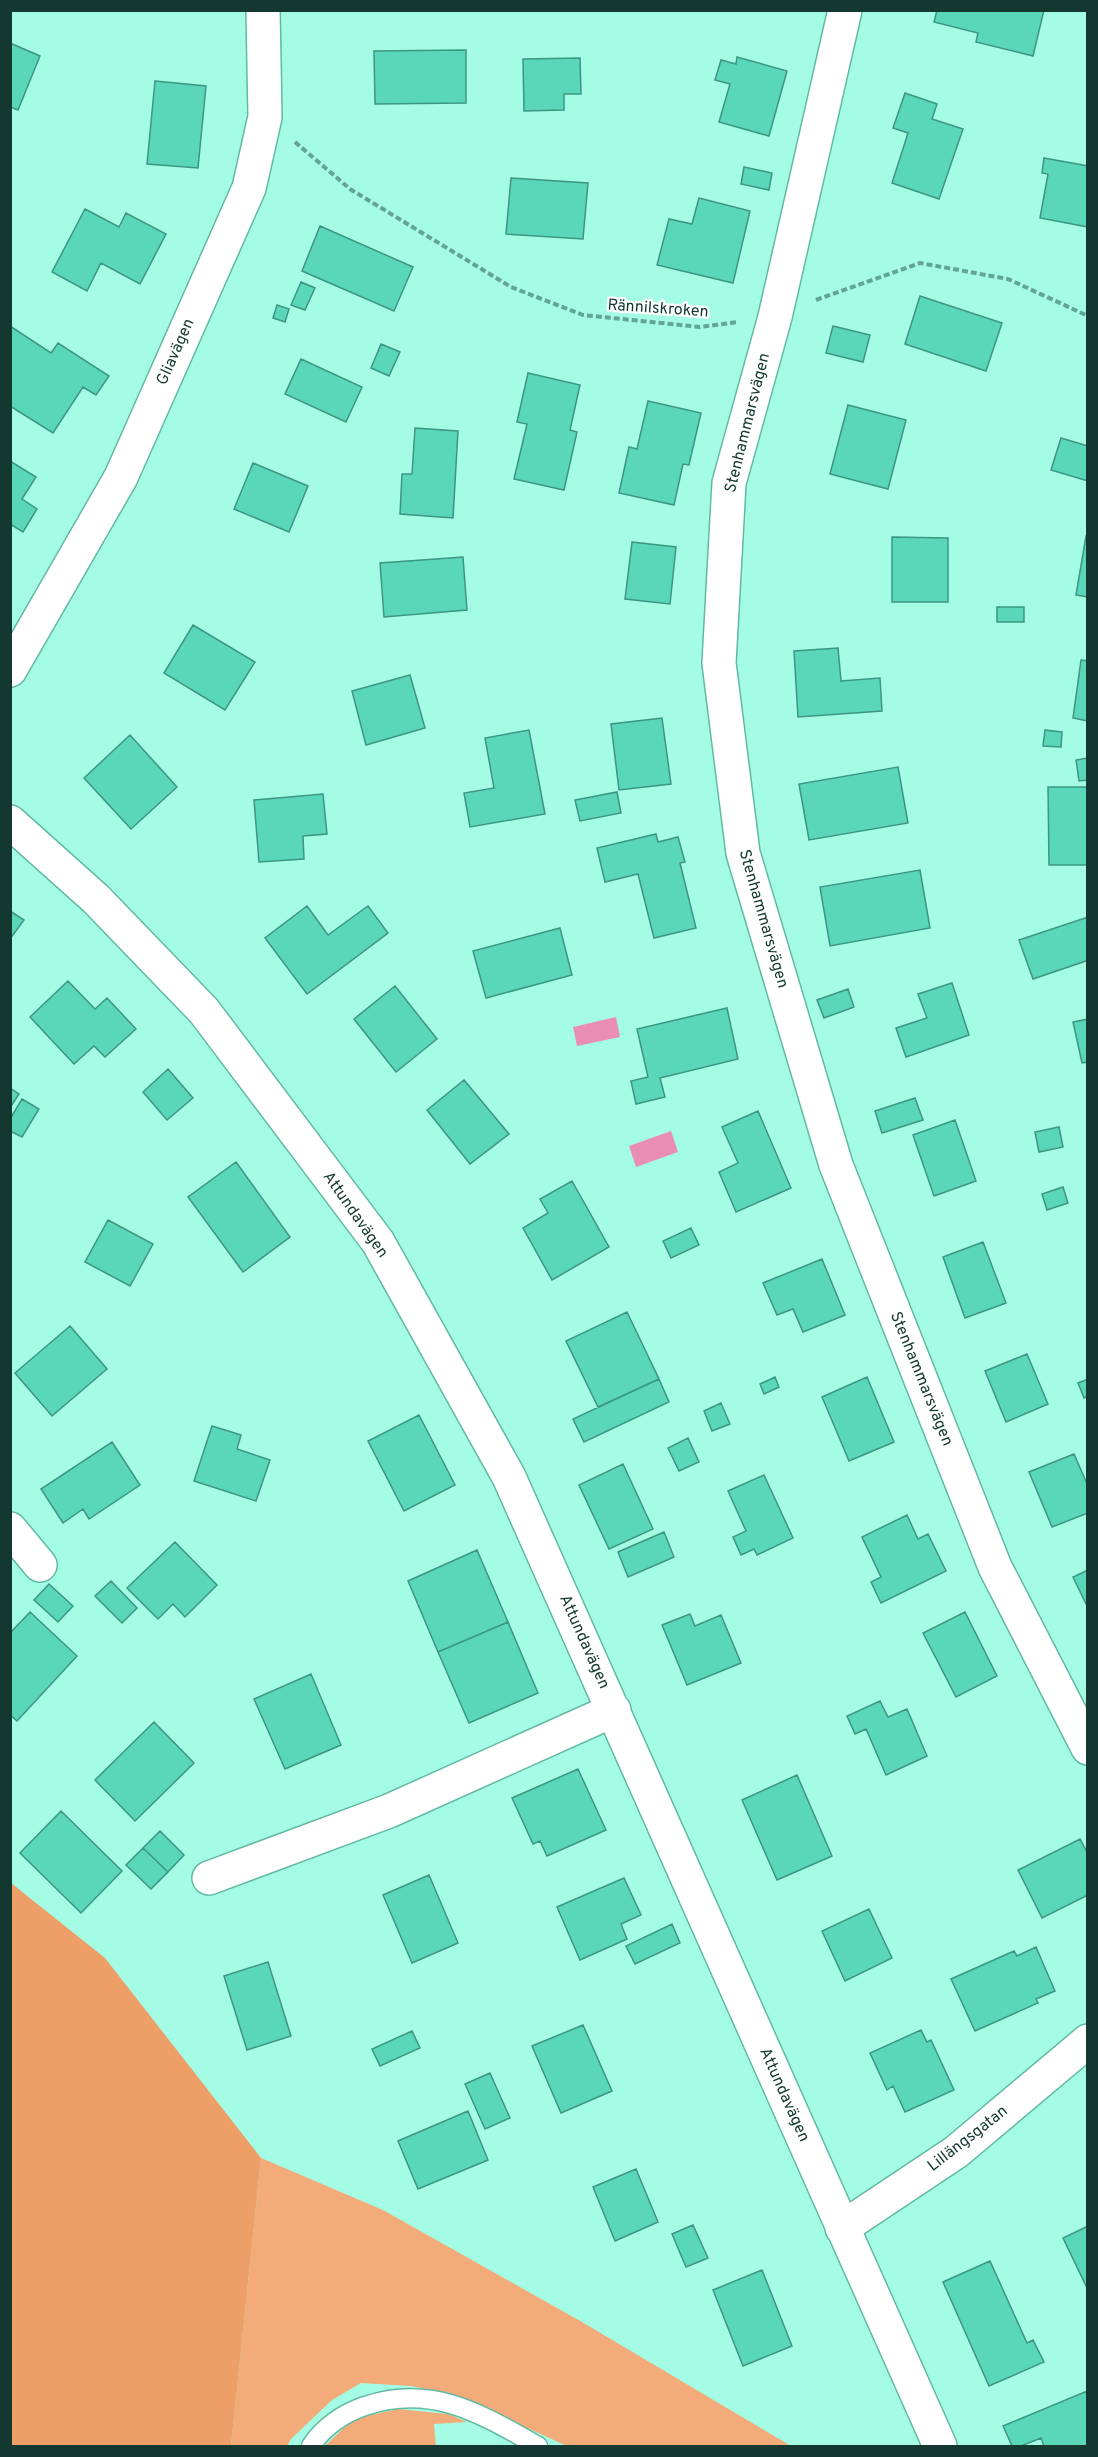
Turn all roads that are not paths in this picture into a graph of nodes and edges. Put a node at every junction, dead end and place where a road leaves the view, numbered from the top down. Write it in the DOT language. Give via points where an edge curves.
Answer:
graph roads {
  1 [pos="263,10"];
  2 [pos="844,10"];
  3 [pos="10,670"];
  4 [pos="10,822"];
  5 [pos="10,1529"];
  6 [pos="40,1565"];
  7 [pos="614,1710"];
  8 [pos="1088,1748"];
  9 [pos="209,1878"];
  10 [pos="1088,2041"];
  11 [pos="842,2228"];
  12 [pos="311,2446"];
  13 [pos="538,2446"];
  14 [pos="940,2446"];
  1 -- 3 [label="street, Gliavägen" via="265,117 249,188 121,477"];
  2 -- 8 [label="street, Stenhammarsvägen" via="776,317 729,483 719,663 743,853 836,1166 995,1567"];
  4 -- 7 [label="street, Attundavägen" via="96,899 204,1011 378,1242 509,1477"];
  5 -- 6 [label="street"];
  7 -- 9 [label="street, Attundavägen" via="389,1811"];
  7 -- 11 [label="street, Attundavägen"];
  10 -- 11 [label="street, Lillängsgatan" via="956,2152"];
  11 -- 14 [label="street, Attundavägen"];
  12 -- 13 [label="lane" via="317,2436 349,2411 383,2399 421,2397 455,2405"];
}
